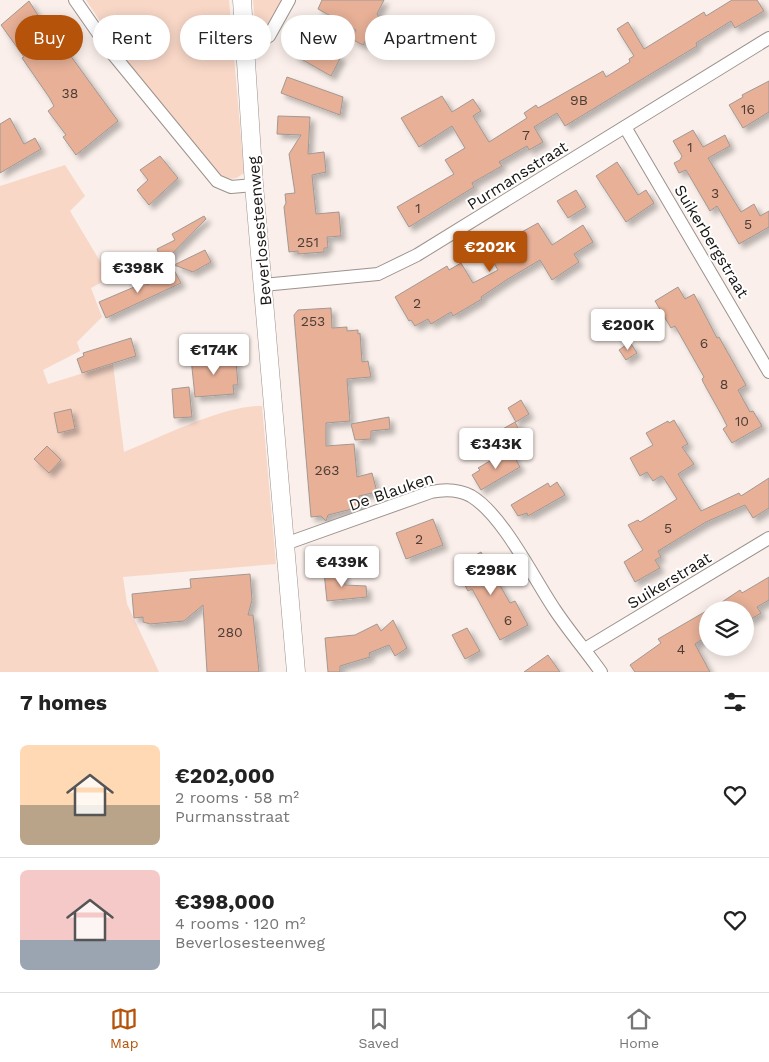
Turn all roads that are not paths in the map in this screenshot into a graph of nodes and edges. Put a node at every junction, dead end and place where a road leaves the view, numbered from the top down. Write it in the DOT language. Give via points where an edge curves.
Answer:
graph roads {
  1 [pos="75,0"];
  2 [pos="242,0"];
  3 [pos="289,0"];
  4 [pos="243,15"];
  5 [pos="271,32"];
  6 [pos="769,38"];
  7 [pos="247,60"];
  8 [pos="626,127"];
  9 [pos="254,185"];
  10 [pos="263,285"];
  11 [pos="769,372"];
  12 [pos="769,538"];
  13 [pos="284,544"];
  14 [pos="585,649"];
  15 [pos="296,672"];
  16 [pos="601,672"];
  1 -- 9 [label="street" via="112,53 217,181 231,187"];
  2 -- 4 [label="street, Beverlosesteenweg"];
  3 -- 5 [label="street"];
  6 -- 8 [label="street, Purmansstraat"];
  7 -- 9 [label="street, Beverlosesteenweg"];
  8 -- 10 [label="street, Purmansstraat" via="417,256 378,274"];
  8 -- 11 [label="street, Suikerbergstraat"];
  9 -- 10 [label="street, Beverlosesteenweg"];
  10 -- 13 [label="street, Beverlosesteenweg"];
  12 -- 14 [label="street, Suikerstraat"];
  13 -- 14 [label="street, De Blauken" via="431,492 460,491 473,497 493,514 556,612"];
  13 -- 15 [label="street, Beverlosesteenweg"];
  14 -- 16 [label="street, De Blauken"];
}
